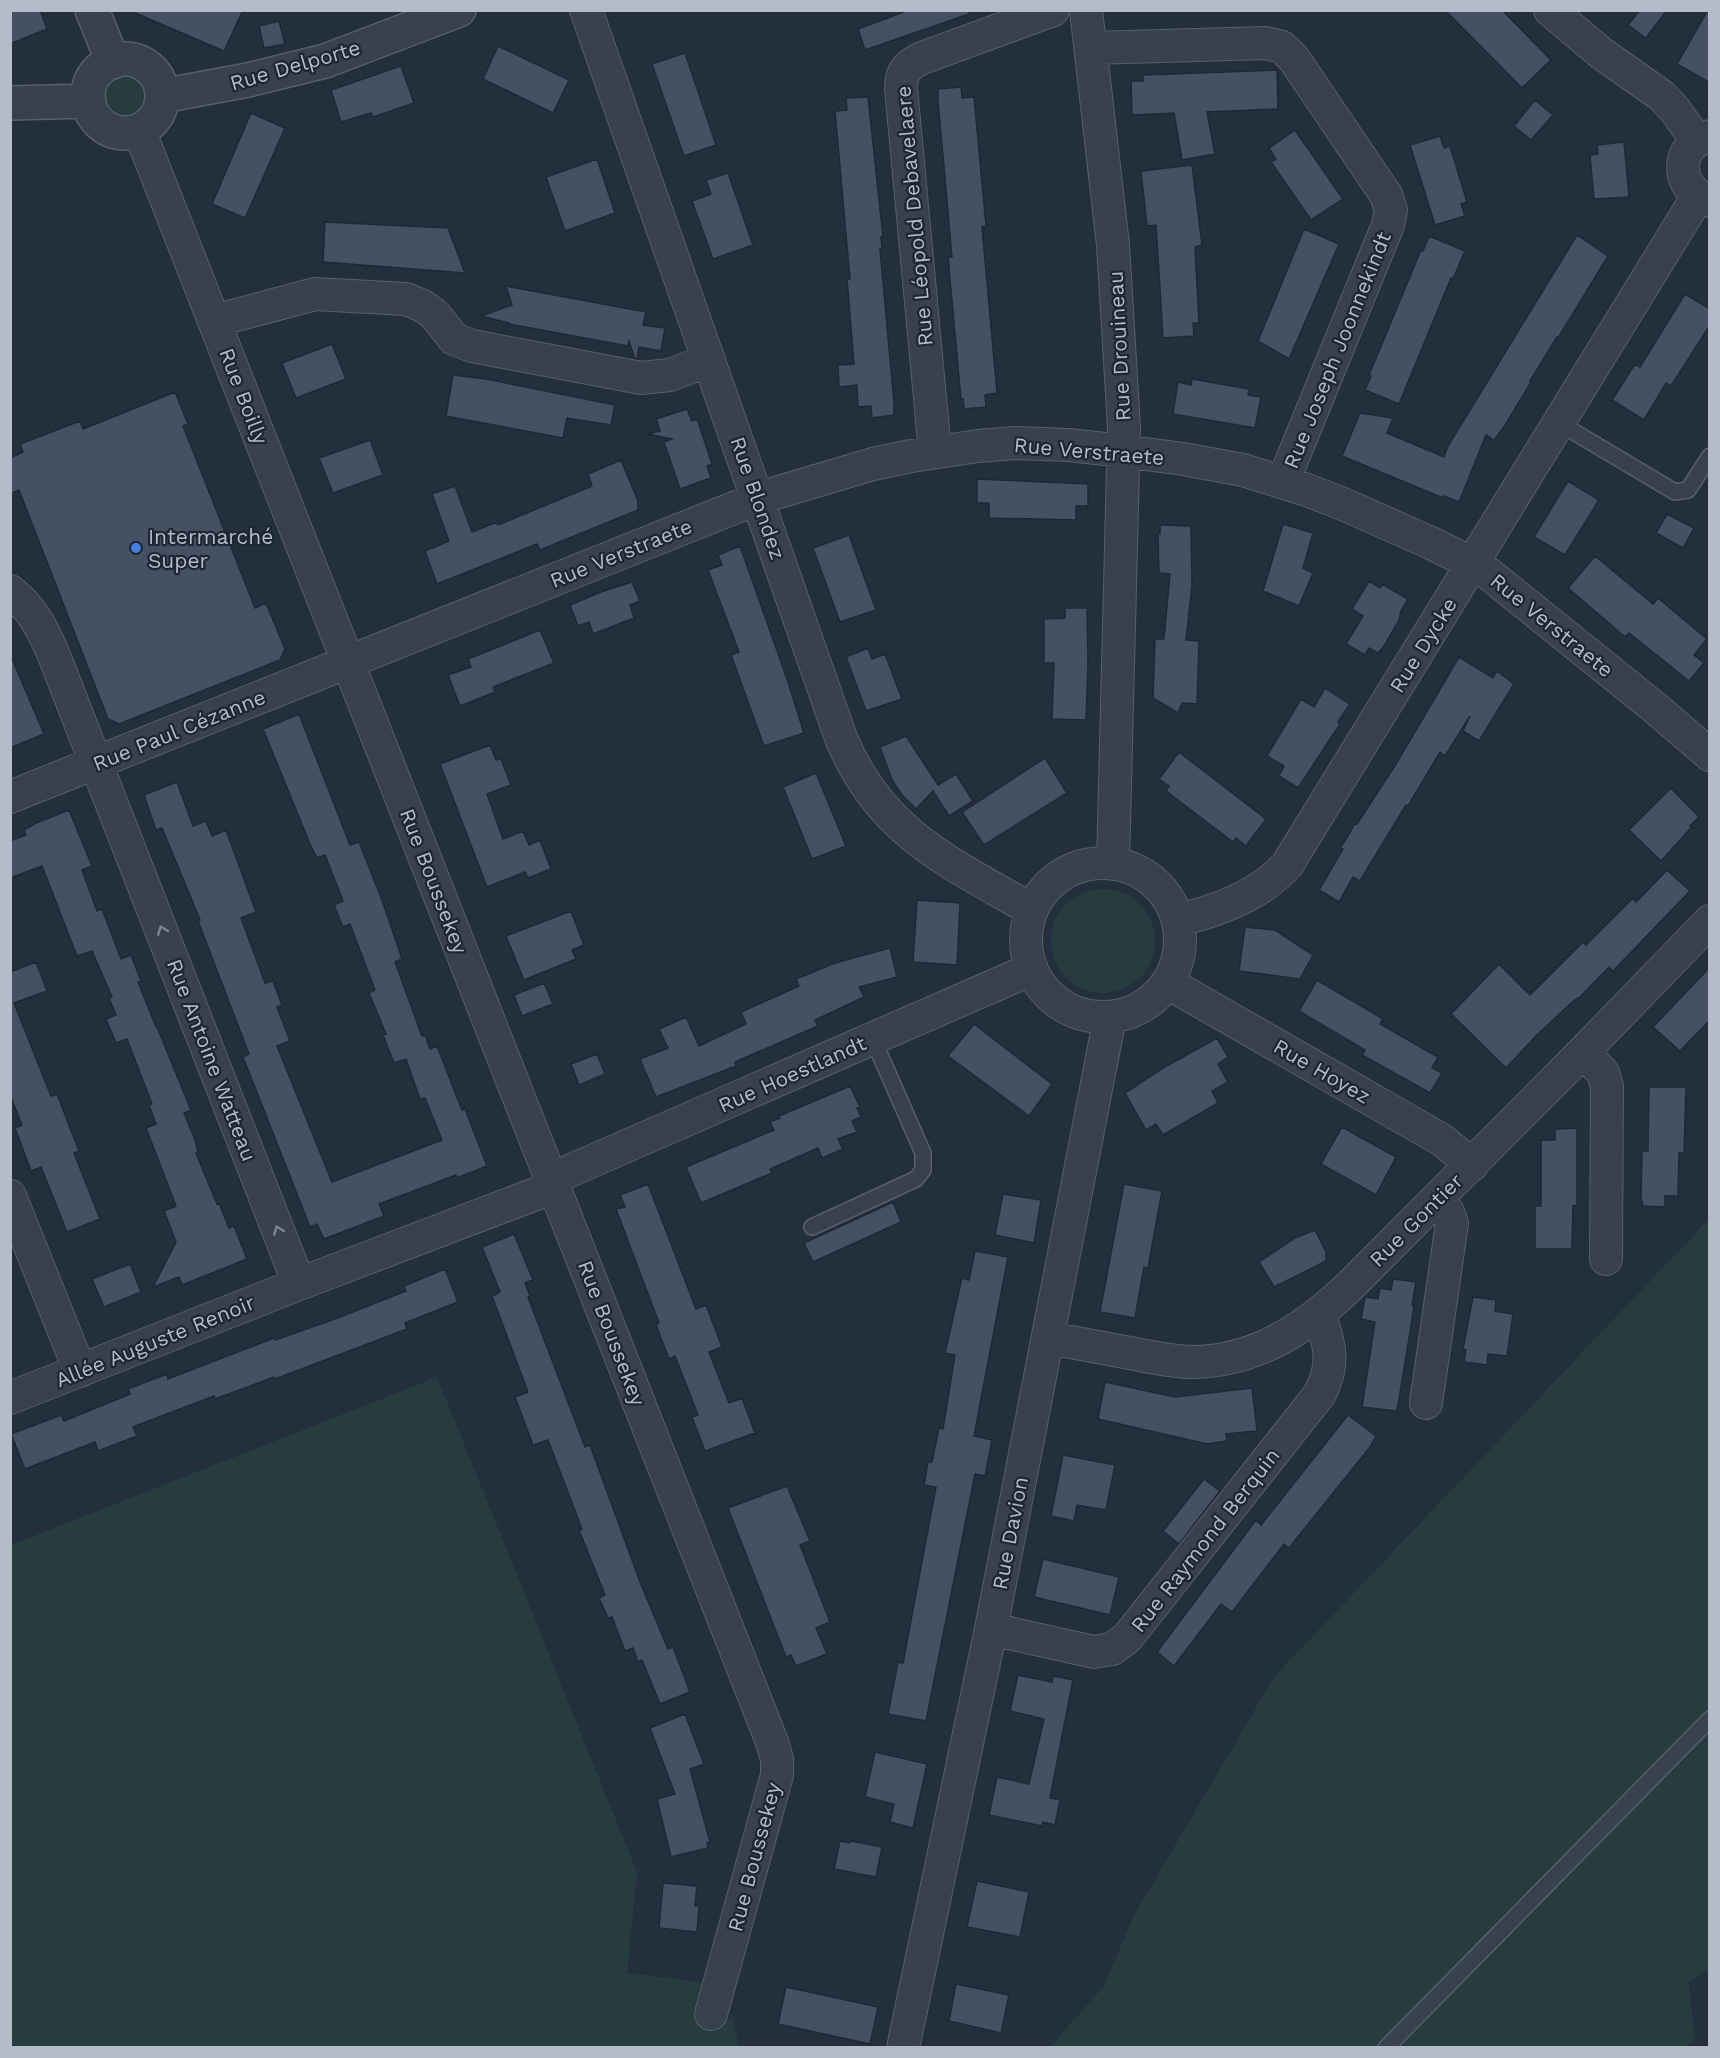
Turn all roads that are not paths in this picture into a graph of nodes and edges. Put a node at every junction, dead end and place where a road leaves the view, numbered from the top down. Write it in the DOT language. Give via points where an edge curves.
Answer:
graph roads {
  1 [pos="92,10"];
  2 [pos="459,10"];
  3 [pos="586,10"];
  4 [pos="1053,10"];
  5 [pos="1086,10"];
  6 [pos="1550,10"];
  7 [pos="1091,48"];
  8 [pos="113,62"];
  9 [pos="162,96"];
  10 [pos="89,101"];
  11 [pos="10,103"];
  12 [pos="139,130"];
  13 [pos="1703,138"];
  14 [pos="1704,199"];
  15 [pos="214,321"];
  16 [pos="709,360"];
  17 [pos="1559,423"];
  18 [pos="1124,451"];
  19 [pos="935,452"];
  20 [pos="1710,456"];
  21 [pos="1283,482"];
  22 [pos="759,498"];
  23 [pos="1473,564"];
  24 [pos="10,591"];
  25 [pos="348,663"];
  26 [pos="1710,755"];
  27 [pos="97,763"];
  28 [pos="10,797"];
  29 [pos="1113,864"];
  30 [pos="1032,910"];
  31 [pos="1178,920"];
  32 [pos="1710,921"];
  33 [pos="1032,969"];
  34 [pos="1168,983"];
  35 [pos="1110,1017"];
  36 [pos="873,1039"];
  37 [pos="1583,1052"];
  38 [pos="1472,1165"];
  39 [pos="553,1183"];
  40 [pos="10,1196"];
  41 [pos="1435,1201"];
  42 [pos="812,1227"];
  43 [pos="1606,1259"];
  44 [pos="299,1284"];
  45 [pos="1319,1315"];
  46 [pos="1049,1338"];
  47 [pos="80,1371"];
  48 [pos="10,1398"];
  49 [pos="1426,1403"];
  50 [pos="991,1629"];
  51 [pos="1710,1719"];
  52 [pos="711,2014"];
  53 [pos="903,2048"];
  54 [pos="1386,2048"];
  1 -- 8 [label="street"];
  2 -- 9 [label="street, Rue Delporte" via="325,61"];
  3 -- 16 [label="street, Rue Blondez"];
  4 -- 19 [label="street, Rue Léopold Debavelaere" via="922,57 902,73"];
  5 -- 7 [label="street, Rue Drouineau"];
  6 -- 13 [label="street" via="1662,96"];
  7 -- 18 [label="street, Rue Drouineau" via="1114,262"];
  7 -- 21 [label="street, Rue Joseph Joonnekindt" via="1266,43 1282,47 1386,195 1388,225"];
  8 -- 9 [label="street" via="130,60 146,67 158,79"];
  8 -- 10 [label="street" via="94,77"];
  9 -- 12 [label="street" via="156,117"];
  10 -- 11 [label="street"];
  10 -- 12 [label="street" via="95,117 110,130"];
  12 -- 15 [label="street, Rue Boilly"];
  13 -- 14 [label="street, Rue Dycke" via="1687,153 1683,169 1687,185"];
  14 -- 17 [label="street, Rue Dycke"];
  15 -- 16 [label="street" via="315,294 395,298 423,306 454,339 472,346 641,378 670,375"];
  15 -- 25 [label="street, Rue Boilly"];
  16 -- 22 [label="street, Rue Blondez"];
  17 -- 20 [label="lane" via="1675,492 1688,490"];
  17 -- 23 [label="street, Rue Dycke"];
  18 -- 19 [label="street, Rue Verstraete" via="1016,443"];
  18 -- 21 [label="street, Rue Verstraete" via="1222,466"];
  18 -- 29 [label="street, Rue Drouineau"];
  19 -- 22 [label="street, Rue Verstraete" via="873,464"];
  21 -- 23 [label="street, Rue Verstraete" via="1352,508"];
  22 -- 25 [label="street, Rue Verstraete"];
  22 -- 30 [label="street, Rue Blondez" via="841,738 861,778 883,808 915,839"];
  23 -- 26 [label="street, Rue Verstraete"];
  23 -- 31 [label="street, Rue Dycke" via="1287,865 1258,889 1214,910"];
  24 -- 27 [label="street, Rue Antoine Watteau" via="30,609 40,625"];
  25 -- 27 [label="street, Rue Paul Cézanne"];
  25 -- 39 [label="street, Rue Boussekey"];
  27 -- 28 [label="street, Rue Paul Cézanne"];
  44 -- 27 [label="street, Rue Antoine Watteau, one-way"];
  29 -- 30 [label="street" via="1092,864 1065,873 1043,891"];
  29 -- 31 [label="street" via="1135,870 1154,882 1169,899"];
  30 -- 33 [label="street" via="1026,939"];
  31 -- 34 [label="street" via="1179,956"];
  32 -- 37 [label="street, Rue Gontier"];
  33 -- 35 [label="street" via="1047,993 1063,1006 1089,1016"];
  33 -- 36 [label="street, Rue Hoestlandt"];
  34 -- 35 [label="street" via="1143,1007"];
  34 -- 38 [label="street, Rue Hoyez" via="1442,1140"];
  35 -- 46 [label="street, Rue Davion"];
  36 -- 39 [label="street, Rue Hoestlandt"];
  36 -- 42 [label="lane" via="923,1153 923,1170 916,1179"];
  37 -- 38 [label="street, Rue Gontier"];
  37 -- 43 [label="street" via="1603,1073 1607,1086"];
  38 -- 41 [label="street, Rue Gontier"];
  39 -- 44 [label="street"];
  39 -- 52 [label="street, Rue Boussekey" via="777,1759 777,1775"];
  40 -- 47 [label="street"];
  41 -- 45 [label="street, Rue Gontier"];
  41 -- 49 [label="street" via="1448,1212 1452,1223"];
  44 -- 47 [label="street, Allée Auguste Renoir"];
  45 -- 46 [label="street, Rue Gontier" via="1269,1344 1210,1361 1166,1360"];
  45 -- 50 [label="street, Rue Raymond Berquin" via="1330,1355 1319,1395 1127,1638 1112,1649 1094,1652"];
  46 -- 50 [label="street, Rue Davion"];
  47 -- 48 [label="street, Allée Auguste Renoir"];
  50 -- 53 [label="street, Rue Davion"];
  51 -- 54 [label="lane"];
}
